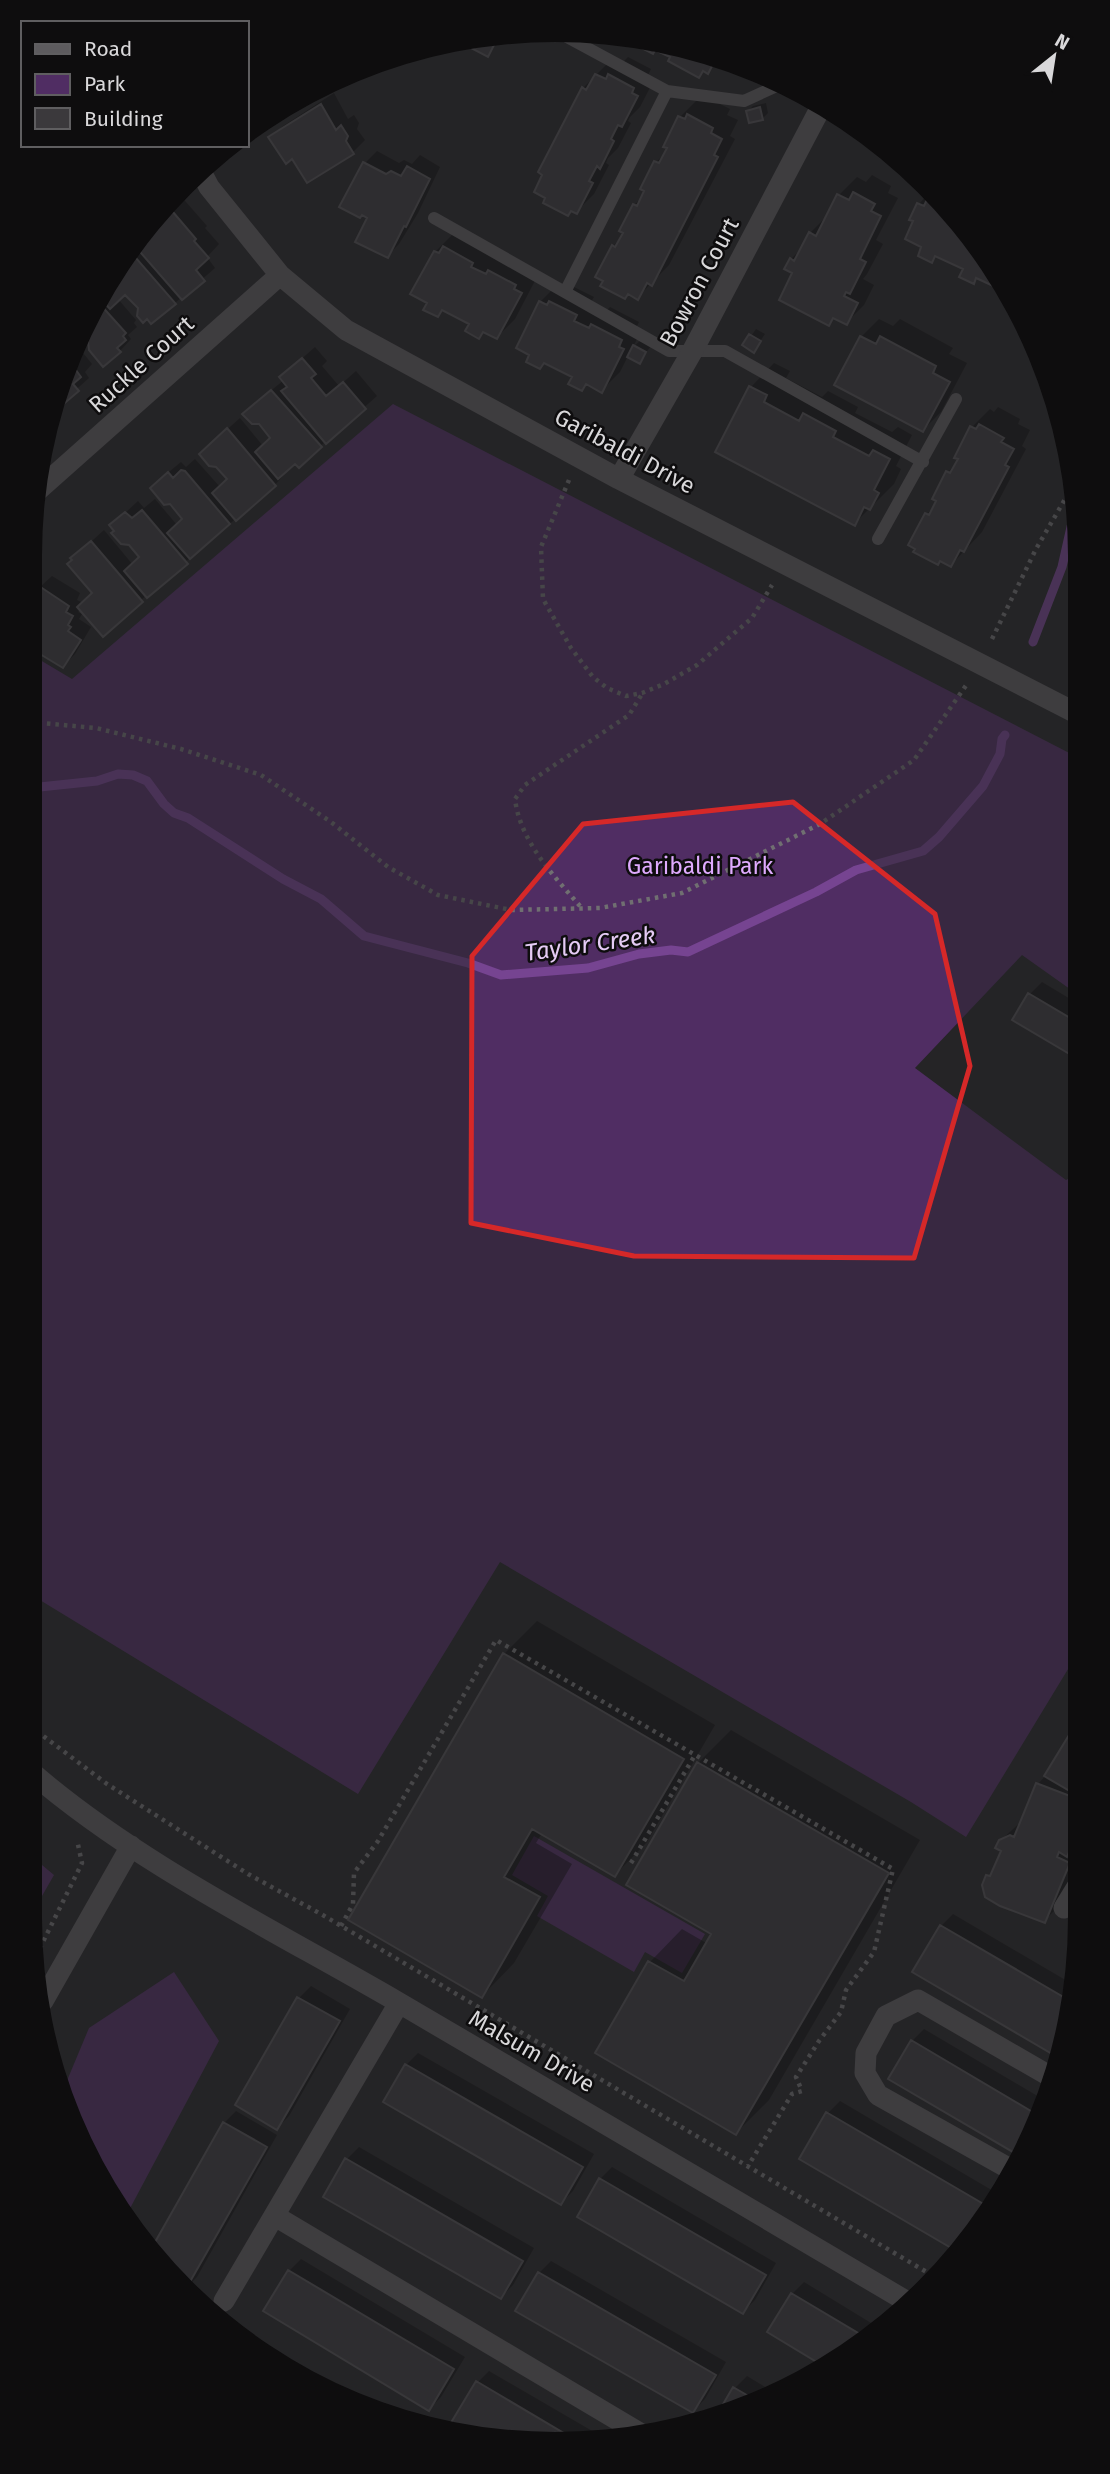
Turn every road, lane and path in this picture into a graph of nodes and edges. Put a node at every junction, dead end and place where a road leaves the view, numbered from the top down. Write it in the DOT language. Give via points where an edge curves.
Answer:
graph roads {
  1 [pos="577,43"];
  2 [pos="769,89"];
  3 [pos="667,91"];
  4 [pos="817,114"];
  5 [pos="205,180"];
  6 [pos="434,218"];
  7 [pos="280,275"];
  8 [pos="565,292"];
  9 [pos="693,350"];
  10 [pos="956,399"];
  11 [pos="923,462"];
  12 [pos="619,478"];
  13 [pos="569,480"];
  14 [pos="47,482"];
  15 [pos="1065,499"];
  16 [pos="878,539"];
  17 [pos="772,585"];
  18 [pos="992,639"];
  19 [pos="968,683"];
  20 [pos="642,693"];
  21 [pos="1068,709"];
  22 [pos="42,723"];
  23 [pos="581,907"];
  24 [pos="42,1735"];
  25 [pos="695,1755"];
  26 [pos="42,1781"];
  27 [pos="88,1818"];
  28 [pos="131,1846"];
  29 [pos="631,1863"];
  30 [pos="1068,1902"];
  31 [pos="1064,1908"];
  32 [pos="341,1926"];
  33 [pos="43,1942"];
  34 [pos="47,1993"];
  35 [pos="399,2003"];
  36 [pos="1044,2073"];
  37 [pos="748,2166"];
  38 [pos="1004,2166"];
  39 [pos="275,2216"];
  40 [pos="927,2272"];
  41 [pos="901,2298"];
  42 [pos="224,2301"];
  43 [pos="629,2427"];
  1 -- 3 [label="lane"];
  2 -- 3 [label="lane" via="744,100"];
  3 -- 8 [label="lane"];
  4 -- 9 [label="street, Bowron Court"];
  5 -- 7 [label="street, Garibaldi Drive"];
  6 -- 8 [label="lane"];
  7 -- 12 [label="street, Garibaldi Drive" via="346,330"];
  7 -- 14 [label="street, Ruckle Court"];
  8 -- 9 [label="lane" via="669,351"];
  9 -- 11 [label="lane" via="725,351"];
  9 -- 12 [label="street, Bowron Court"];
  10 -- 11 [label="lane"];
  11 -- 16 [label="lane"];
  12 -- 21 [label="street, Garibaldi Drive"];
  13 -- 20 [label="path" via="541,547 543,599 593,677 626,695"];
  15 -- 18 [label="path"];
  17 -- 20 [label="path" via="752,618 722,646 697,665"];
  19 -- 23 [label="path" via="914,760 820,824 682,893 600,908"];
  20 -- 23 [label="path" via="629,715 525,785 515,799 523,830 551,873"];
  22 -- 23 [label="path" via="96,728 261,775 388,867 438,895 511,910"];
  24 -- 32 [label="path" via="107,1784 248,1874"];
  25 -- 29 [label="path"];
  25 -- 32 [label="path" via="496,1640 383,1833 354,1873 353,1904"];
  25 -- 37 [label="path" via="893,1869 874,1952 846,1990 841,2012 796,2077 802,2091 792,2094"];
  26 -- 27 [label="street, Malsum Drive"];
  27 -- 28 [label="street, Malsum Drive"];
  27 -- 33 [label="path" via="76,1837 82,1863"];
  28 -- 34 [label="street"];
  28 -- 35 [label="street, Malsum Drive"];
  30 -- 31 [label="street"];
  32 -- 37 [label="path"];
  35 -- 39 [label="street"];
  35 -- 41 [label="street, Malsum Drive"];
  36 -- 38 [label="street" via="918,2000 886,2016 866,2053 865,2073 878,2095"];
  37 -- 40 [label="path"];
  39 -- 42 [label="street"];
  39 -- 43 [label="street"];
}
